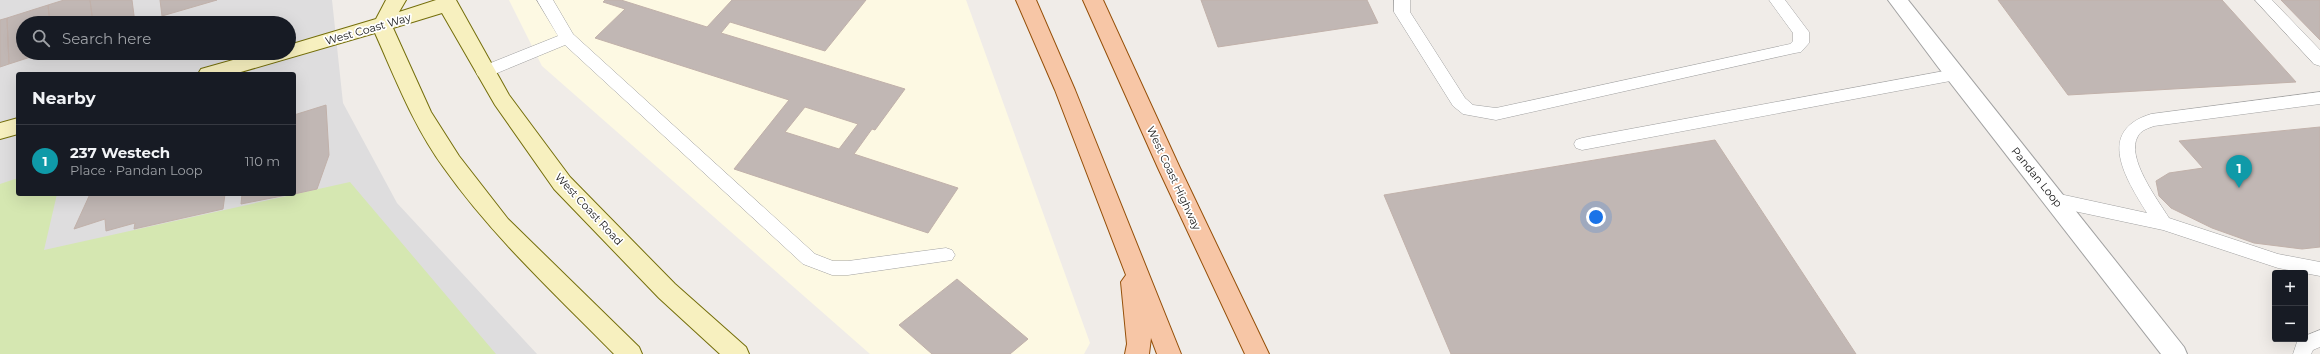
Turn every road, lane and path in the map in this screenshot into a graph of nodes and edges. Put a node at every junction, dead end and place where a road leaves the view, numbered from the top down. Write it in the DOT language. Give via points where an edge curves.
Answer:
graph roads {
  1 [pos="396,0"];
  2 [pos="545,0"];
  3 [pos="1026,0"];
  4 [pos="1093,0"];
  5 [pos="1402,0"];
  6 [pos="1777,0"];
  7 [pos="1898,0"];
  8 [pos="2263,0"];
  9 [pos="446,3"];
  10 [pos="382,26"];
  11 [pos="567,38"];
  12 [pos="296,50"];
  13 [pos="259,60"];
  14 [pos="2320,60"];
  15 [pos="215,72"];
  16 [pos="484,72"];
  17 [pos="1955,75"];
  18 [pos="2320,98"];
  19 [pos="16,127"];
  20 [pos="0,131"];
  21 [pos="1582,144"];
  22 [pos="2055,200"];
  23 [pos="2164,223"];
  24 [pos="1129,252"];
  25 [pos="946,256"];
  26 [pos="2320,270"];
  27 [pos="2320,338"];
  28 [pos="630,354"];
  29 [pos="737,354"];
  30 [pos="1137,354"];
  31 [pos="1169,354"];
  32 [pos="1257,354"];
  33 [pos="2176,354"];
  34 [pos="2302,354"];
  1 -- 10 [label="street"];
  2 -- 11 [label="lane"];
  3 -- 24 [label="main road" via="1065,90"];
  4 -- 32 [label="main road, West Coast Highway"];
  5 -- 6 [label="lane" via="1402,12 1459,102 1469,110 1496,114 1795,48 1801,43 1801,32"];
  7 -- 17 [label="street, Pandan Loop"];
  8 -- 14 [label="lane"];
  9 -- 10 [label="street, West Coast Way"];
  9 -- 16 [label="street, West Coast Road"];
  10 -- 12 [label="street, West Coast Way"];
  10 -- 28 [label="street" via="421,114 451,162 500,225"];
  11 -- 16 [label="lane"];
  11 -- 25 [label="lane" via="809,259 832,268 848,268"];
  13 -- 15 [label="street"];
  16 -- 29 [label="street, West Coast Road" via="562,183 667,290"];
  17 -- 21 [label="lane"];
  17 -- 22 [label="street, Pandan Loop"];
  18 -- 23 [label="lane" via="2151,120 2132,130 2126,142 2135,177"];
  19 -- 20 [label="street"];
  22 -- 23 [label="lane"];
  22 -- 33 [label="street, Pandan Loop"];
  23 -- 26 [label="lane" via="2278,261"];
  24 -- 30 [label="main road" via="1139,344"];
  24 -- 31 [label="main road"];
  27 -- 34 [label="lane" via="2305,345"];
}
